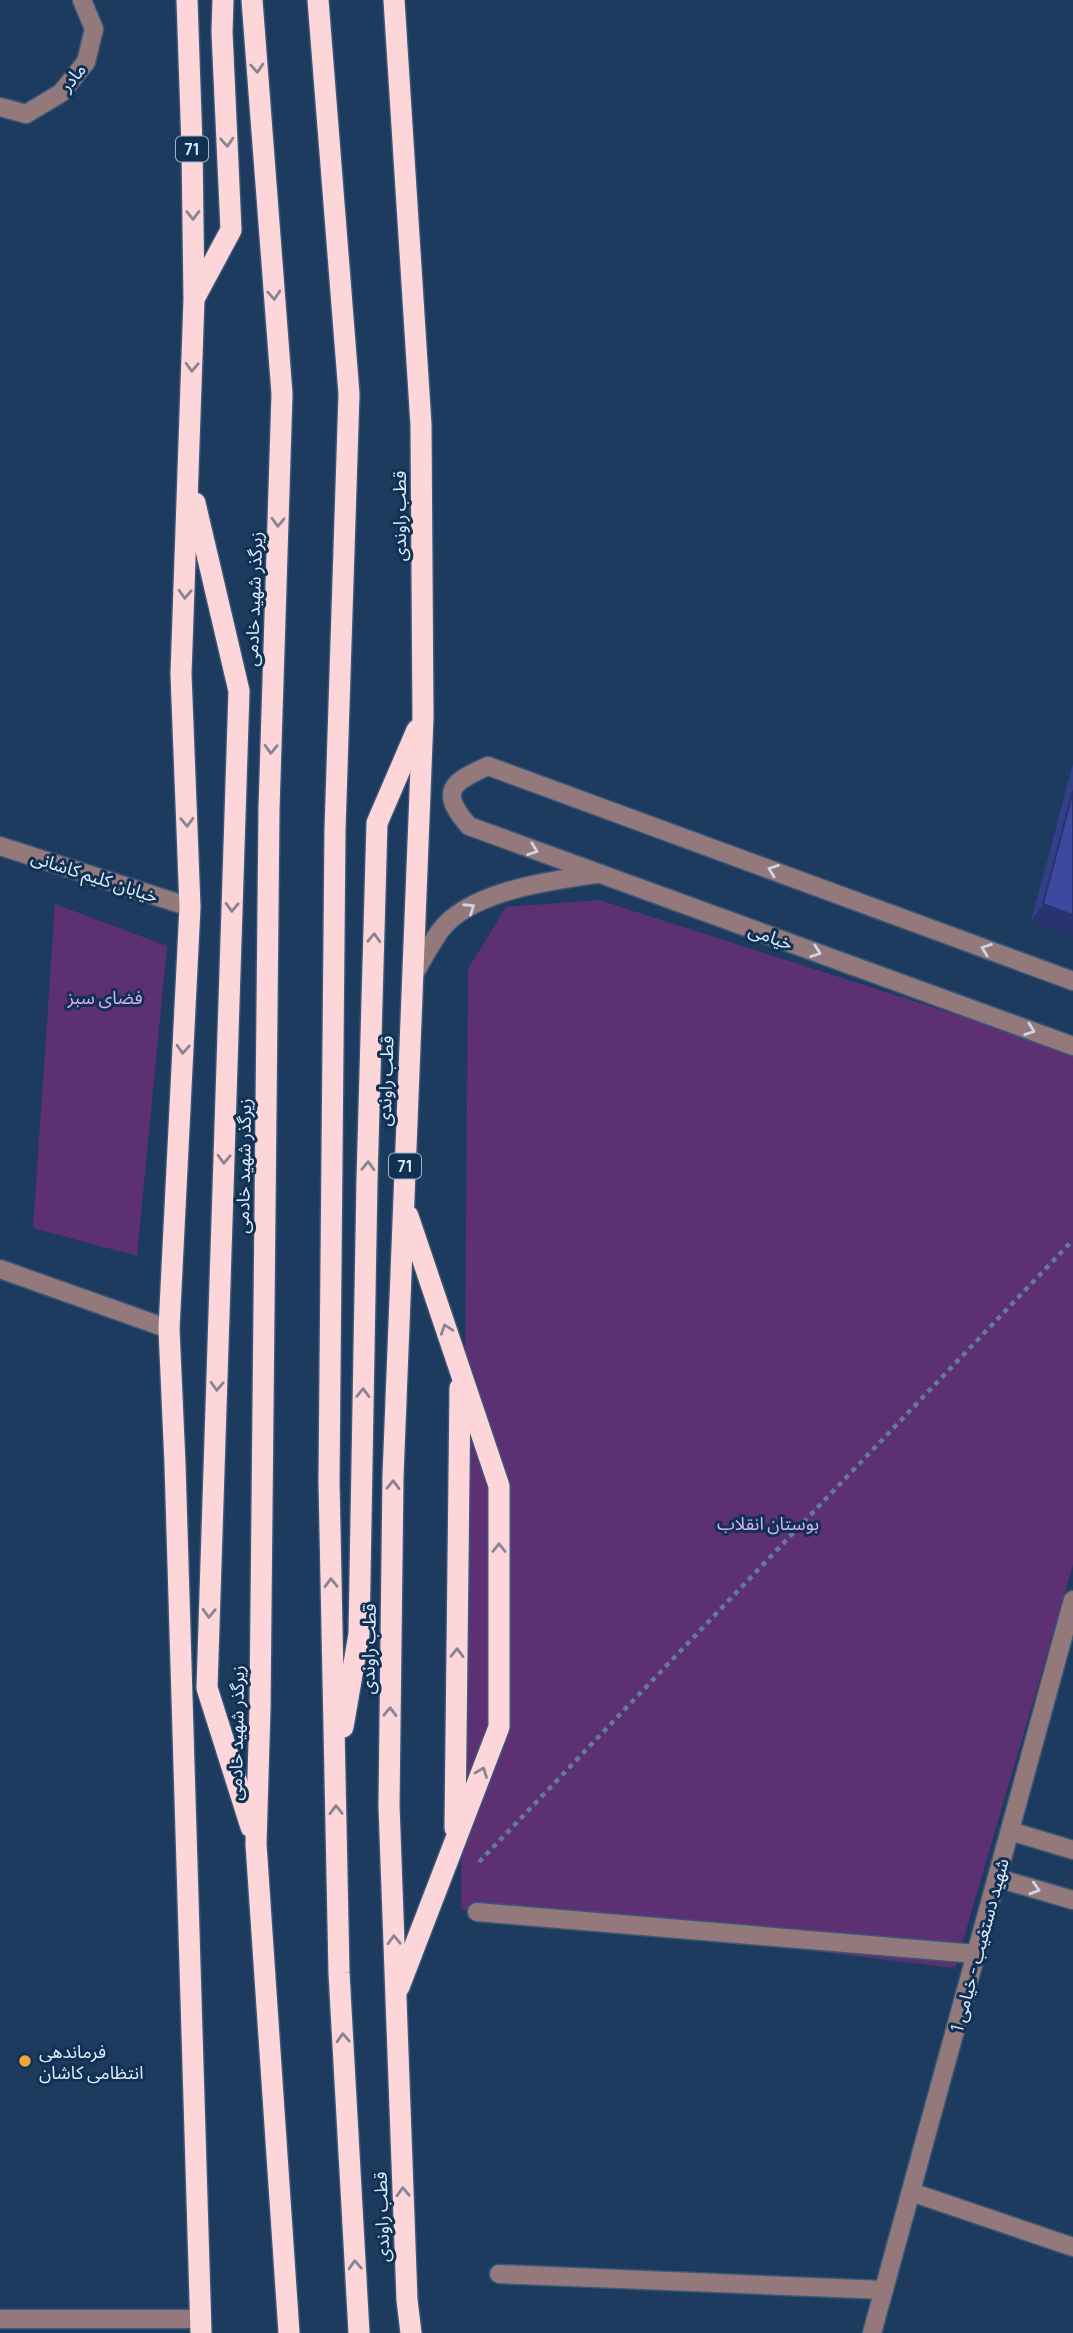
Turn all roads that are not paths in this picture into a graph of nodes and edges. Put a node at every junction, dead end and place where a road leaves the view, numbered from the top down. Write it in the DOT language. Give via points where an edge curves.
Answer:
graph roads {
  1 [pos="82,0"];
  2 [pos="187,0"];
  3 [pos="223,0"];
  4 [pos="252,0"];
  5 [pos="318,0"];
  6 [pos="382,0"];
  7 [pos="394,0"];
  8 [pos="397,33"];
  9 [pos="0,107"];
  10 [pos="194,299"];
  11 [pos="189,477"];
  12 [pos="423,717"];
  13 [pos="0,846"];
  14 [pos="597,873"];
  15 [pos="190,907"];
  16 [pos="412,978"];
  17 [pos="1073,981"];
  18 [pos="1073,1046"];
  19 [pos="403,1204"];
  20 [pos="0,1269"];
  21 [pos="169,1329"];
  22 [pos="460,1371"];
  23 [pos="1073,1600"];
  24 [pos="335,1778"];
  25 [pos="1010,1831"];
  26 [pos="256,1844"];
  27 [pos="454,1844"];
  28 [pos="1073,1850"];
  29 [pos="997,1878"];
  30 [pos="1073,1900"];
  31 [pos="477,1912"];
  32 [pos="976,1954"];
  33 [pos="396,1996"];
  34 [pos="911,2192"];
  35 [pos="1073,2247"];
  36 [pos="499,2274"];
  37 [pos="884,2290"];
  38 [pos="0,2319"];
  39 [pos="200,2326"];
  40 [pos="289,2333"];
  41 [pos="359,2333"];
  42 [pos="411,2333"];
  43 [pos="872,2333"];
  1 -- 9 [label="street, مادر" via="94,29 86,62 61,93 26,114"];
  2 -- 10 [label="highway, 71, one-way"];
  3 -- 10 [label="highway, one-way" via="231,230"];
  4 -- 26 [label="highway, زیرگذر شهید خادمی, one-way" via="282,394 269,809"];
  24 -- 5 [label="highway, one-way" via="329,1481 335,871 349,394"];
  6 -- 8 [label="highway"];
  7 -- 8 [label="highway, قطب راوندی / 71"];
  8 -- 12 [label="highway, قطب راوندی / 71" via="421,425"];
  10 -- 11 [label="highway, 71, one-way"];
  11 -- 15 [label="highway, 71, one-way" via="181,674"];
  11 -- 26 [label="highway, one-way" via="239,691 207,1688"];
  12 -- 16 [label="highway, قطب راوندی / 71"];
  24 -- 12 [label="highway, one-way" via="359,1634 377,823"];
  13 -- 15 [label="street, خیابان کلیم کاشانی"];
  16 -- 14 [label="street, one-way" via="441,929 475,903 523,887"];
  17 -- 14 [label="street, خیامی, one-way" via="488,766 459,779 452,794 454,810 469,827"];
  14 -- 18 [label="street, خیامی, one-way"];
  15 -- 21 [label="highway, 71, one-way"];
  16 -- 19 [label="highway, قطب راوندی / 71"];
  22 -- 19 [label="highway, one-way"];
  33 -- 19 [label="highway, قطب راوندی / 71, one-way" via="389,1806 393,1476"];
  20 -- 21 [label="street"];
  21 -- 39 [label="highway, 71"];
  27 -- 22 [label="highway, one-way"];
  27 -- 22 [label="highway, one-way" via="499,1727 499,1486"];
  23 -- 25 [label="street, شهید دستغیب - خیامی 1"];
  41 -- 24 [label="highway, one-way" via="339,1973"];
  25 -- 28 [label="street"];
  25 -- 29 [label="street, شهید دستغیب - خیامی 1"];
  26 -- 40 [label="highway, زیرگذر شهید خادمی"];
  27 -- 33 [label="highway"];
  29 -- 30 [label="street, one-way"];
  29 -- 32 [label="street, شهید دستغیب - خیامی 1"];
  31 -- 32 [label="street"];
  32 -- 34 [label="street, شهید دستغیب - خیامی 1"];
  42 -- 33 [label="highway, قطب راوندی / 71, one-way"];
  34 -- 35 [label="street"];
  34 -- 37 [label="street, شهید دستغیب - خیامی 1"];
  36 -- 37 [label="street"];
  37 -- 43 [label="street, شهید دستغیب - خیامی 1"];
  38 -- 39 [label="street"];
}
